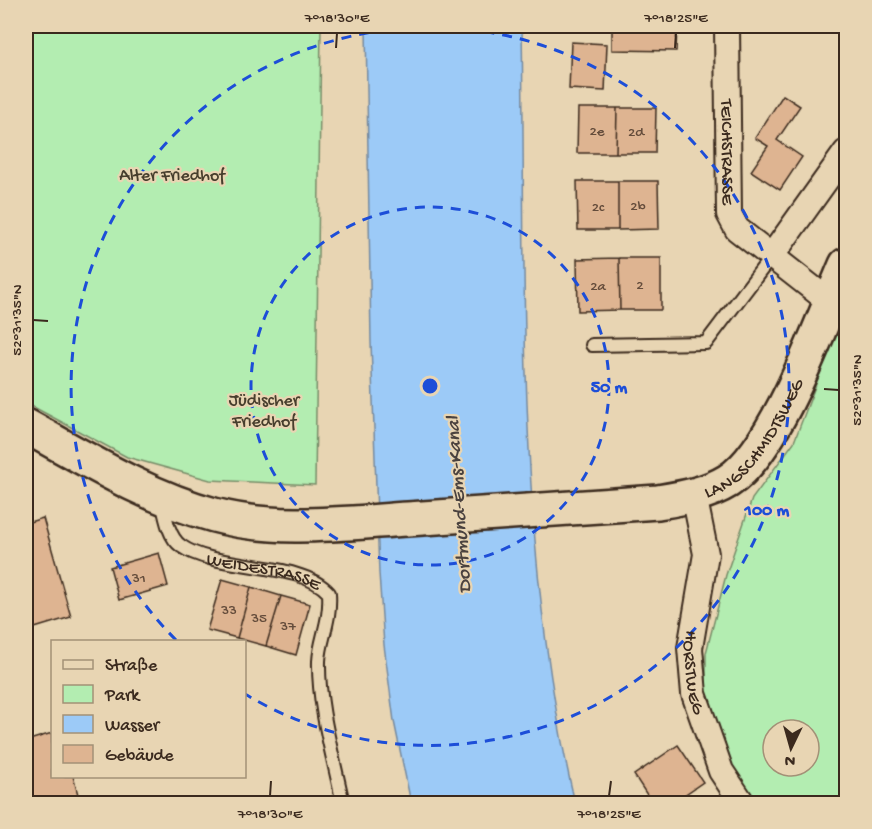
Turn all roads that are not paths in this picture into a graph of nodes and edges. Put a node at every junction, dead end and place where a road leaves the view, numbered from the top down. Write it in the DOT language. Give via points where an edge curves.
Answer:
graph roads {
  1 [pos="727,26"];
  2 [pos="846,152"];
  3 [pos="771,257"];
  4 [pos="846,265"];
  5 [pos="830,302"];
  6 [pos="592,345"];
  7 [pos="26,426"];
  8 [pos="694,495"];
  9 [pos="161,496"];
  10 [pos="343,804"];
  11 [pos="743,804"];
  1 -- 3 [label="street, TEICHSTRASSE" via="729,214 737,229"];
  2 -- 3 [label="street"];
  3 -- 5 [label="street, TEICHSTRASSE"];
  3 -- 6 [label="lane" via="706,343"];
  4 -- 5 [label="street, LANGSCHMIDTSWEG"];
  5 -- 8 [label="street, LANGSCHMIDTSWEG" via="783,411 757,453 729,480"];
  7 -- 9 [label="street" via="106,471"];
  8 -- 9 [label="street, LANGSCHMIDTSWEG" via="658,502 334,524 244,521"];
  8 -- 11 [label="street, HORSTWEG" via="706,554 690,648 694,694 721,771"];
  9 -- 10 [label="lane, WEIDESTRASSE" via="168,527 180,546 297,575 320,583 329,593 328,627 319,660 322,697"];
}
